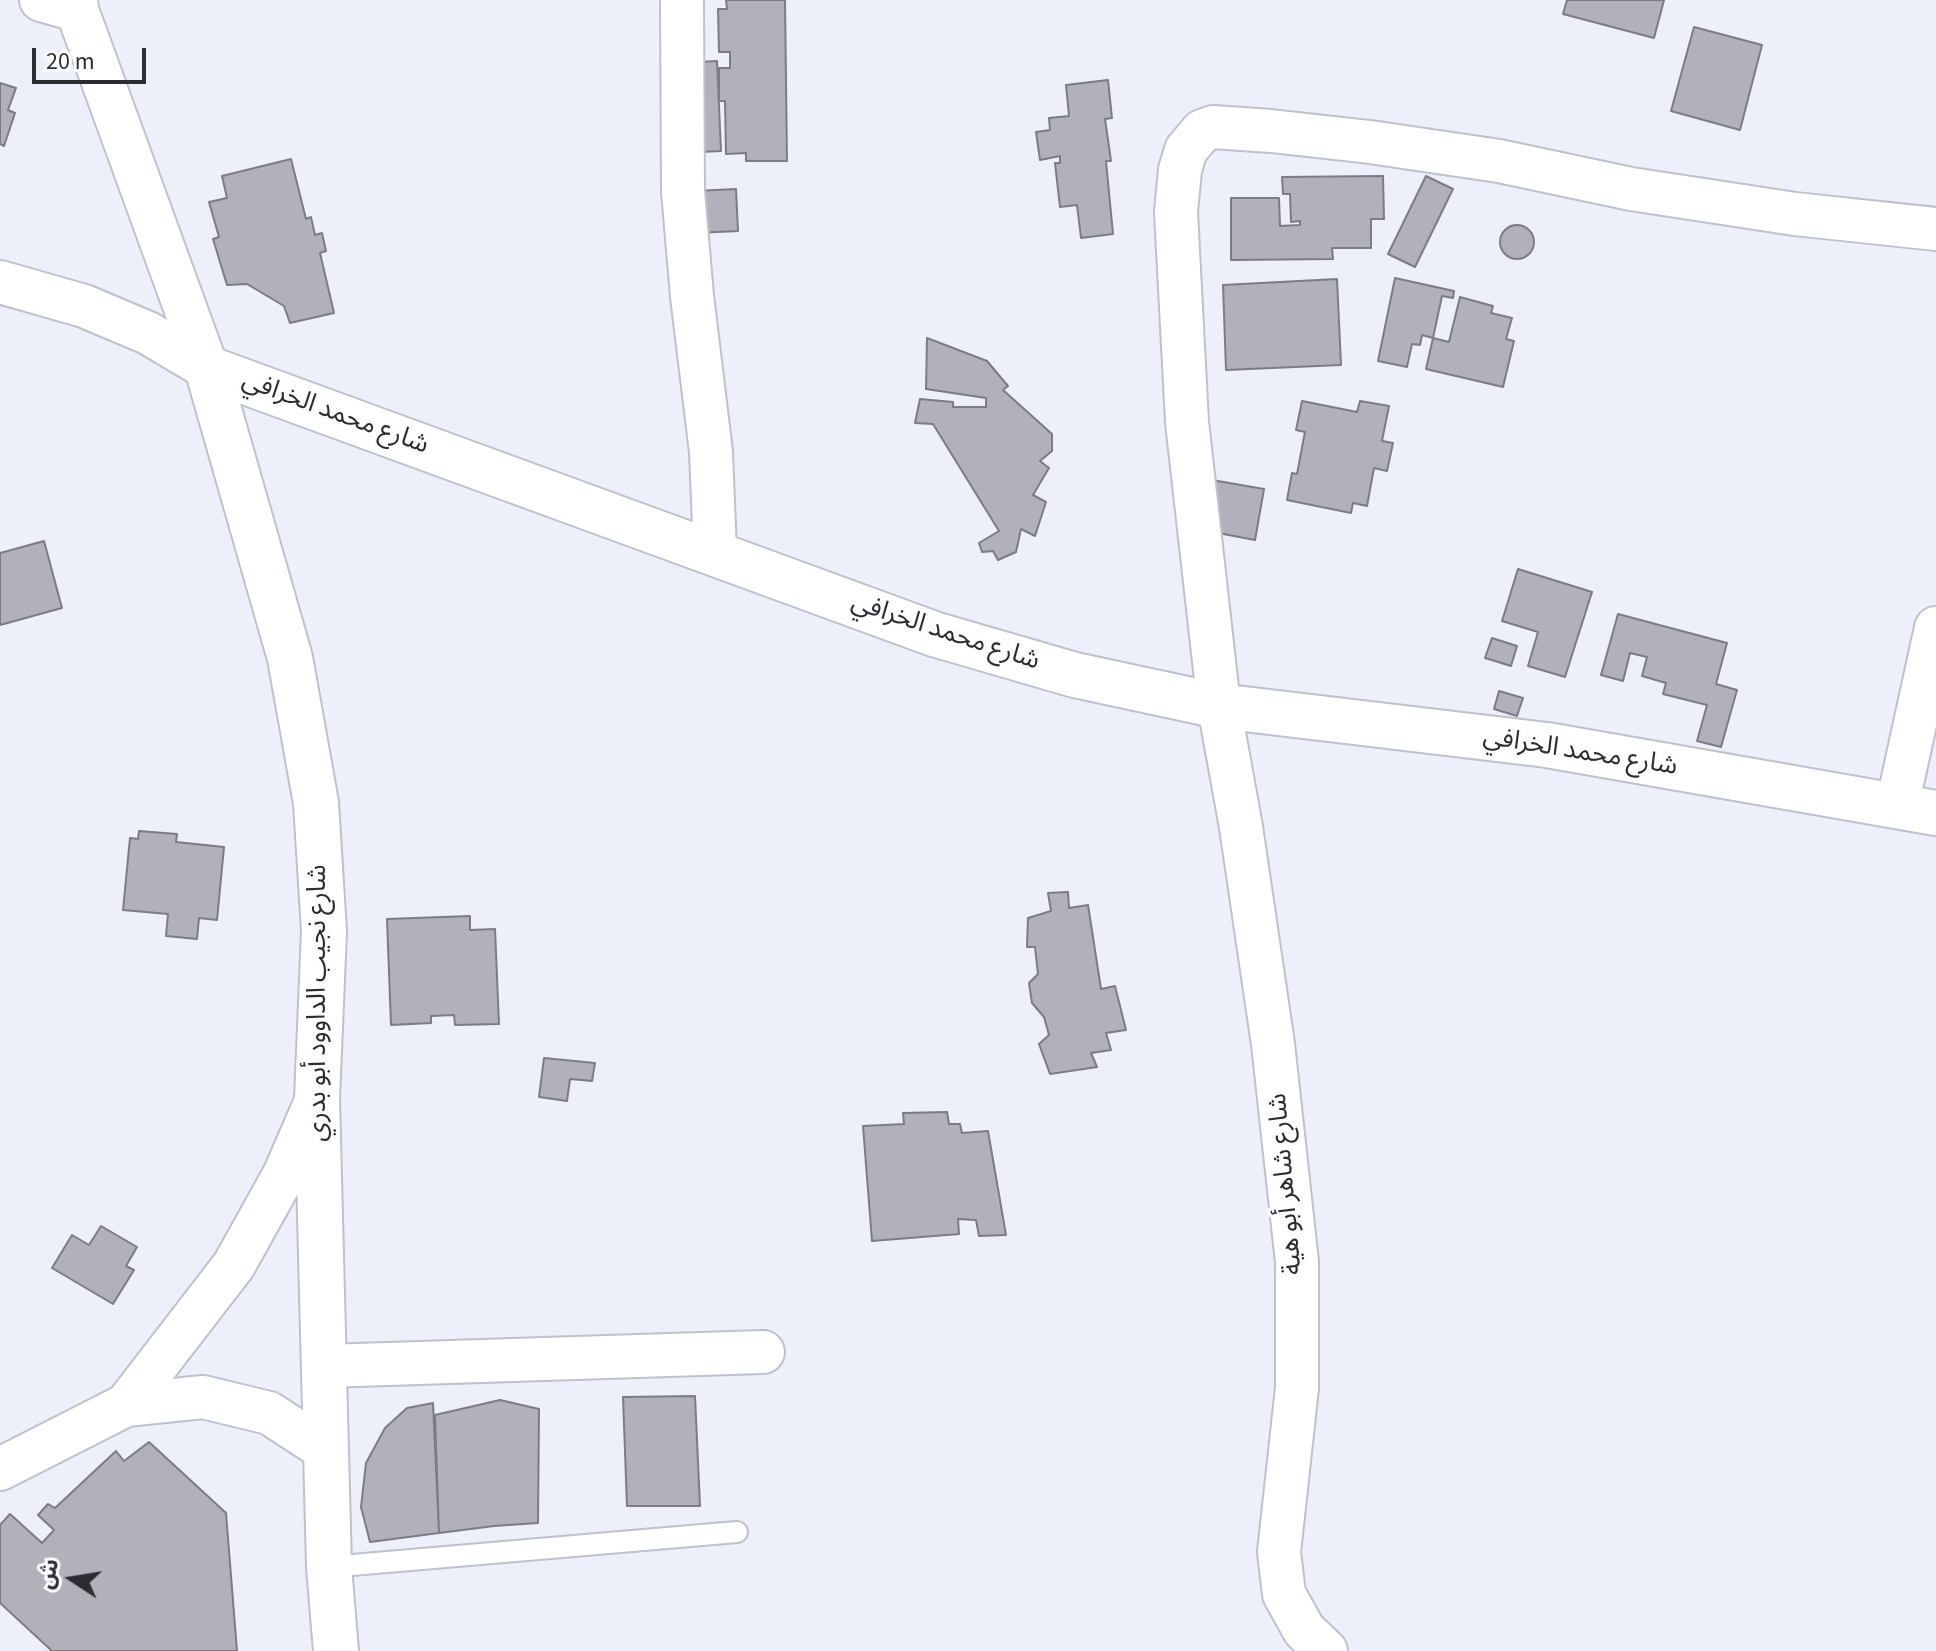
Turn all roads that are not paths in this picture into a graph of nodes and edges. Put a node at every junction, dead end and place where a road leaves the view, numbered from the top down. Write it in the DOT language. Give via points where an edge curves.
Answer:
graph roads {
  1 [pos="682,0"];
  2 [pos="65,3"];
  3 [pos="1936,229"];
  4 [pos="0,282"];
  5 [pos="207,368"];
  6 [pos="715,552"];
  7 [pos="1936,628"];
  8 [pos="1219,706"];
  9 [pos="1916,810"];
  10 [pos="317,1099"];
  11 [pos="763,1352"];
  12 [pos="325,1366"];
  13 [pos="126,1405"];
  14 [pos="326,1450"];
  15 [pos="0,1469"];
  16 [pos="737,1532"];
  17 [pos="329,1567"];
  18 [pos="336,1651"];
  19 [pos="1326,1651"];
  1 -- 6 [label="street" via="683,191 711,452"];
  2 -- 5 [label="street"];
  3 -- 8 [label="street, شارع شاهر أبو هية" via="1631,189 1499,161 1370,142 1213,127 1202,131 1186,150 1180,170 1177,227 1187,422"];
  4 -- 5 [label="street, شارع محمد الخرافي" via="84,306 148,333"];
  5 -- 6 [label="street, شارع محمد الخرافي"];
  5 -- 10 [label="street, شارع نجيب الداوود أبو بدري" via="290,658 316,803 324,931"];
  6 -- 8 [label="street, شارع محمد الخرافي" via="934,634 1075,675"];
  7 -- 9 [label="street"];
  8 -- 9 [label="street, شارع محمد الخرافي" via="1547,745"];
  8 -- 19 [label="street, شارع شاهر أبو هية" via="1273,1044 1297,1262 1297,1388 1279,1552 1284,1594 1304,1630"];
  10 -- 12 [label="street, شارع نجيب الداوود أبو بدري"];
  10 -- 13 [label="street" via="284,1175 234,1265"];
  11 -- 12 [label="street"];
  12 -- 14 [label="street, شارع نجيب الداوود أبو بدري"];
  13 -- 14 [label="street" via="217,1400 269,1413"];
  13 -- 15 [label="street"];
  14 -- 17 [label="street, شارع نجيب الداوود أبو بدري"];
  16 -- 17 [label="lane"];
  17 -- 18 [label="street, شارع نجيب الداوود أبو بدري"];
}
